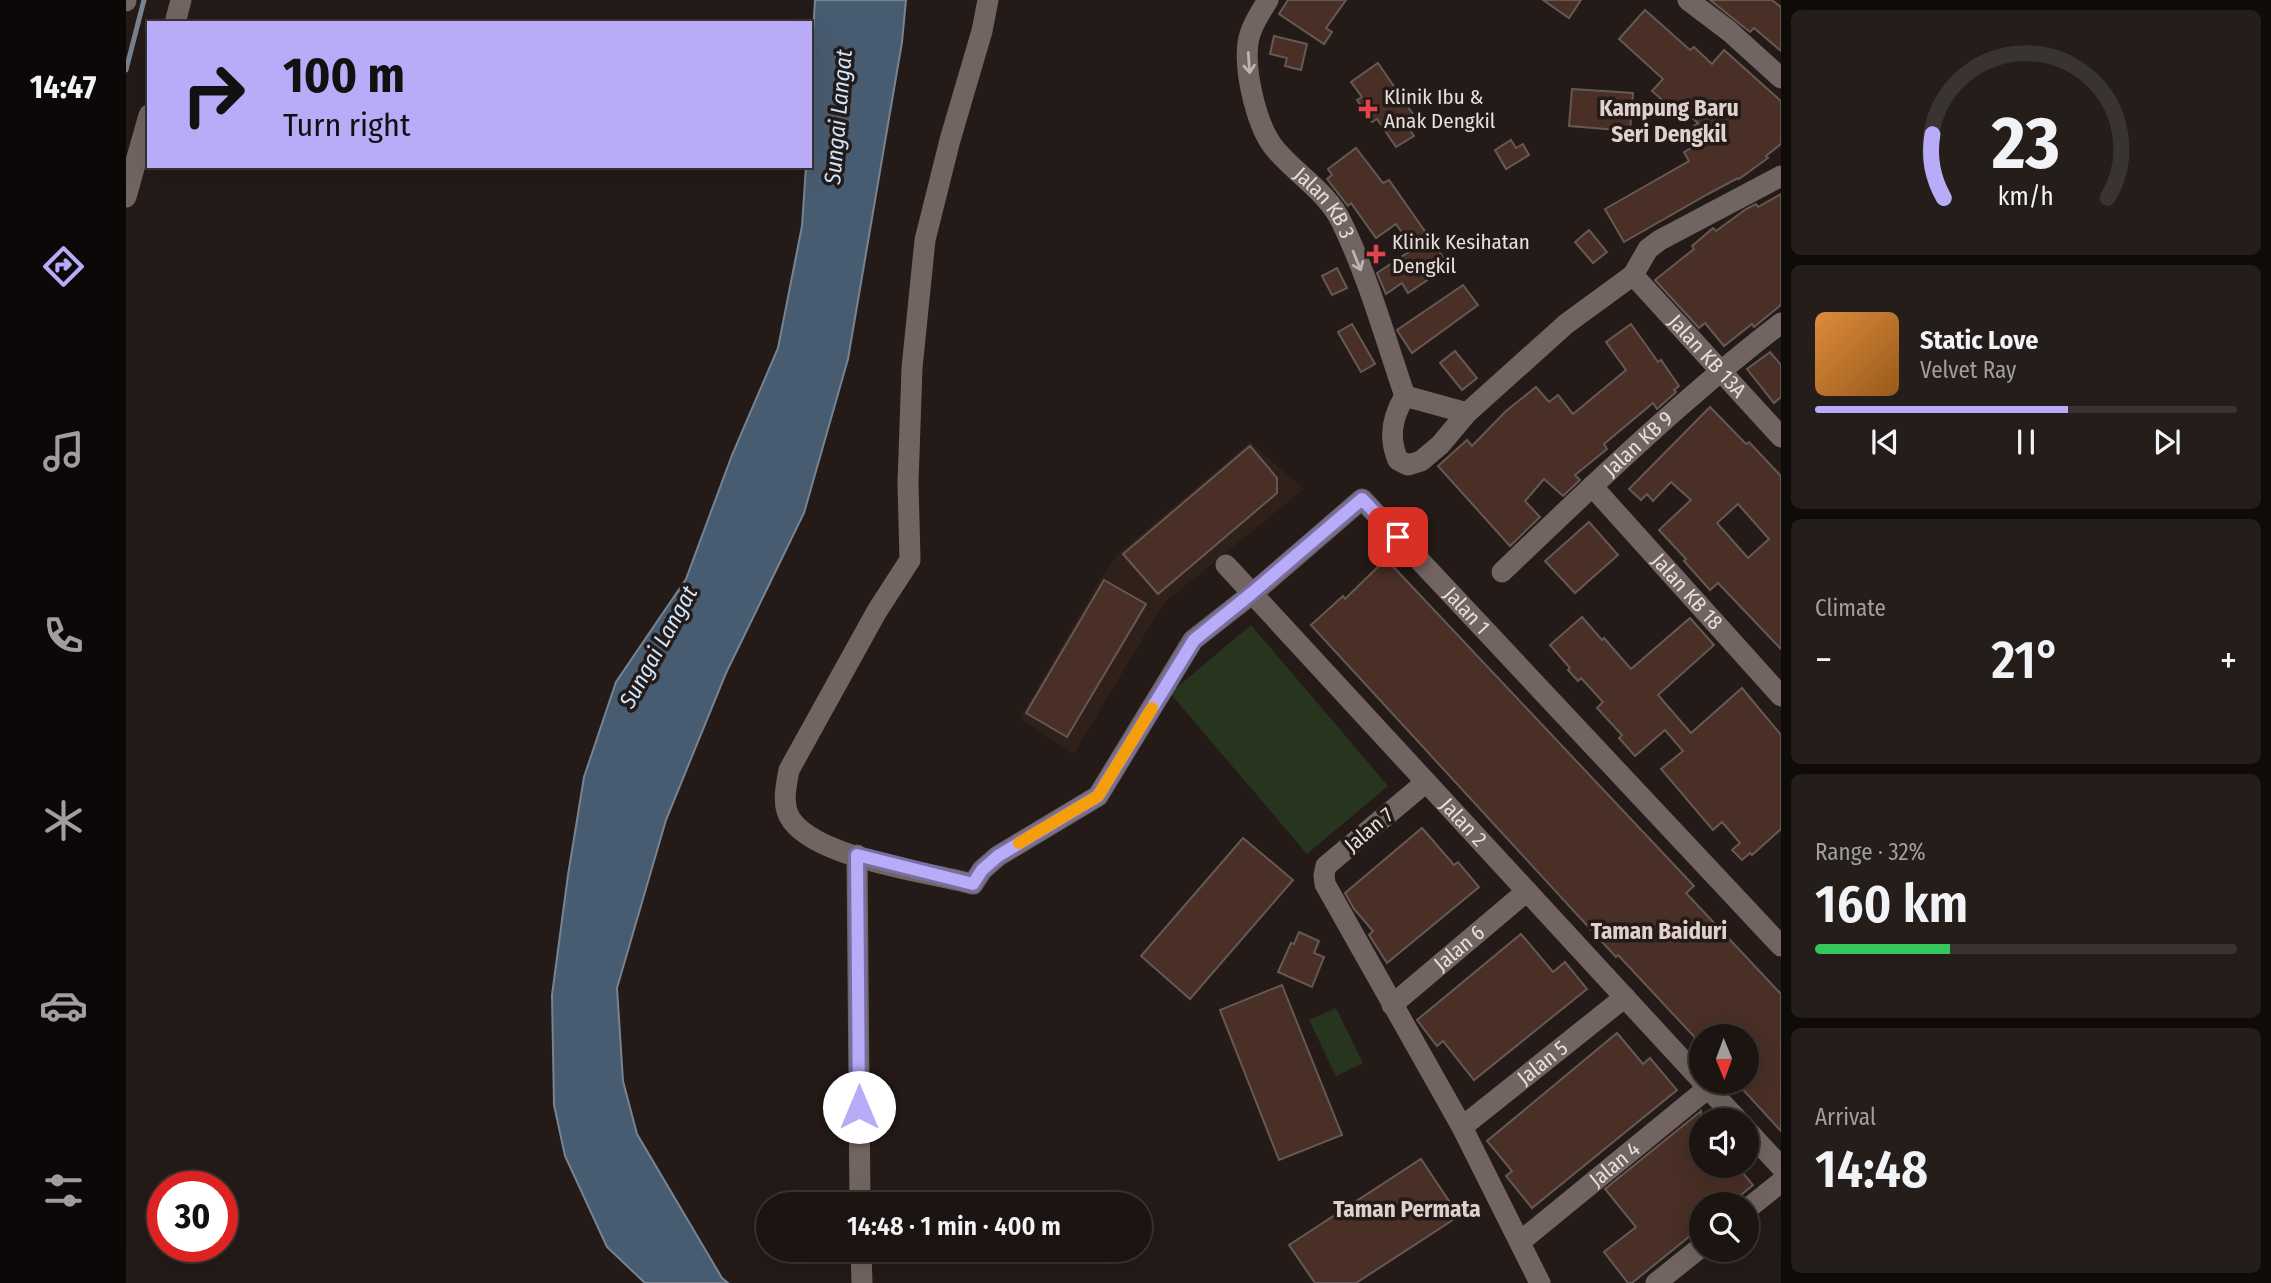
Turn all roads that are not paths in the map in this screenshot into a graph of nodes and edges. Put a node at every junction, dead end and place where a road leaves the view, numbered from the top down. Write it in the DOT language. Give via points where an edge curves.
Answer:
graph roads {
  1 [pos="181,0"];
  2 [pos="988,0"];
  3 [pos="1268,0"];
  4 [pos="1688,0"];
  5 [pos="176,21"];
  6 [pos="1781,78"];
  7 [pos="147,122"];
  8 [pos="1781,176"];
  9 [pos="126,197"];
  10 [pos="1633,275"];
  11 [pos="1781,323"];
  12 [pos="1720,370"];
  13 [pos="1405,396"];
  14 [pos="1467,413"];
  15 [pos="1781,437"];
  16 [pos="1591,486"];
  17 [pos="1226,565"];
  18 [pos="1502,572"];
  19 [pos="1252,593"];
  20 [pos="1781,696"];
  21 [pos="1426,782"];
  22 [pos="857,855"];
  23 [pos="1527,891"];
  24 [pos="1781,946"];
  25 [pos="1625,997"];
  26 [pos="1392,1005"];
  27 [pos="1689,1067"];
  28 [pos="1691,1094"];
  29 [pos="1714,1094"];
  30 [pos="1727,1108"];
  31 [pos="1462,1127"];
  32 [pos="1759,1143"];
  33 [pos="1781,1167"];
  34 [pos="1781,1182"];
  35 [pos="860,1192"];
  36 [pos="1759,1200"];
  37 [pos="1521,1241"];
  38 [pos="1689,1257"];
  39 [pos="861,1262"];
  40 [pos="862,1283"];
  41 [pos="1540,1283"];
  42 [pos="1656,1283"];
  1 -- 5 [label="street"];
  2 -- 22 [label="street" via="925,240 912,368 910,560 789,770 784,794 791,820 817,842"];
  3 -- 13 [label="street, Jalan KB 3, one-way" via="1248,44 1258,119 1275,149 1340,220"];
  4 -- 6 [label="street"];
  7 -- 9 [label="street"];
  8 -- 10 [label="street" via="1660,240"];
  10 -- 12 [label="street, Jalan KB 13A"];
  10 -- 14 [label="street" via="1566,324"];
  11 -- 12 [label="street, Jalan KB 9"];
  12 -- 15 [label="street, Jalan KB 13A"];
  12 -- 16 [label="street, Jalan KB 9"];
  13 -- 14 [label="street"];
  13 -- 14 [label="street" via="1395,412 1392,440 1398,460 1408,465 1440,445"];
  16 -- 18 [label="street, Jalan KB 9"];
  16 -- 20 [label="street, Jalan KB 18"];
  17 -- 19 [label="street, Jalan 2"];
  19 -- 21 [label="street, Jalan 2"];
  19 -- 22 [label="street, Jalan 1" via="1194,640 1098,796 998,856 973,884"];
  19 -- 24 [label="street, Jalan 1" via="1362,499"];
  21 -- 23 [label="street, Jalan 2"];
  21 -- 26 [label="street, Jalan 7" via="1326,866 1324,874 1325,884"];
  22 -- 35 [label="street"];
  23 -- 25 [label="street, Jalan 2"];
  23 -- 26 [label="street, Jalan 6"];
  25 -- 27 [label="street, Jalan 2"];
  25 -- 31 [label="street, Jalan 5"];
  26 -- 31 [label="street"];
  28 -- 37 [label="street, Jalan 4"];
  29 -- 30 [label="street, Jalan 2"];
  31 -- 37 [label="street"];
  32 -- 33 [label="street"];
  34 -- 36 [label="street"];
  37 -- 41 [label="street"];
  38 -- 42 [label="street"];
  39 -- 40 [label="street"];
}
